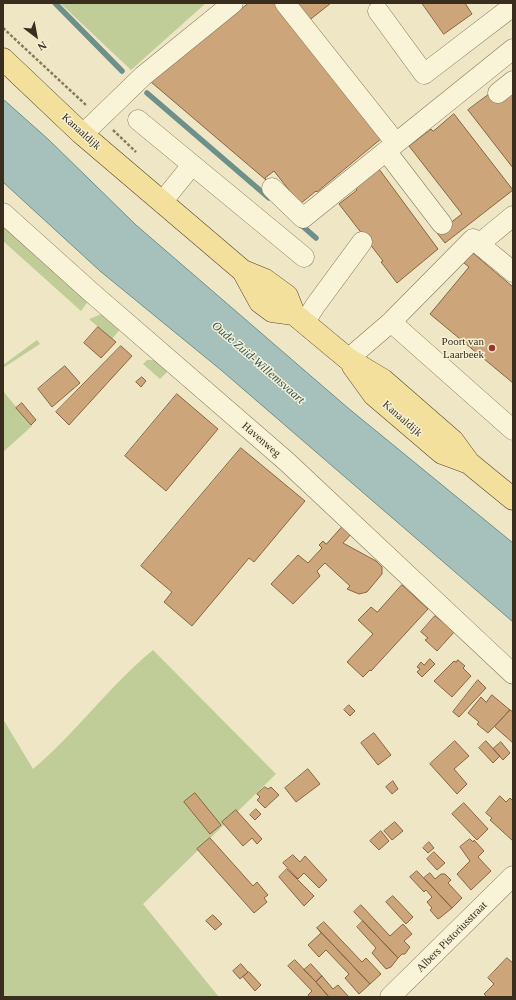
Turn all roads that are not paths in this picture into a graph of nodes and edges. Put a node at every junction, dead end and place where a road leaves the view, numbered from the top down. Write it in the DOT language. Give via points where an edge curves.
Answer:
graph roads {
  1 [pos="233,3"];
  2 [pos="285,3"];
  3 [pos="513,6"];
  4 [pos="378,11"];
  5 [pos="513,49"];
  6 [pos="3,59"];
  7 [pos="138,120"];
  8 [pos="83,134"];
  9 [pos="391,147"];
  10 [pos="192,165"];
  11 [pos="272,188"];
  12 [pos="168,194"];
  13 [pos="3,213"];
  14 [pos="513,216"];
  15 [pos="442,224"];
  16 [pos="362,242"];
  17 [pos="478,244"];
  18 [pos="304,256"];
  19 [pos="513,272"];
  20 [pos="300,318"];
  21 [pos="391,322"];
  22 [pos="355,353"];
  23 [pos="513,430"];
  24 [pos="513,499"];
  25 [pos="513,674"];
  26 [pos="513,876"];
  27 [pos="390,997"];
  1 -- 8 [label="street" via="143,76"];
  2 -- 9 [label="street"];
  3 -- 4 [label="street" via="424,74"];
  5 -- 9 [label="street"];
  6 -- 8 [label="main road, Kanaaldijk"];
  7 -- 10 [label="street"];
  8 -- 12 [label="main road, Kanaaldijk"];
  9 -- 11 [label="street" via="303,218"];
  9 -- 15 [label="street"];
  10 -- 12 [label="street"];
  10 -- 18 [label="street"];
  12 -- 20 [label="main road, Kanaaldijk" via="243,271 265,280 287,296"];
  13 -- 25 [label="street, Havenweg" via="286,461"];
  14 -- 17 [label="street"];
  16 -- 20 [label="street" via="315,306"];
  17 -- 19 [label="street"];
  17 -- 21 [label="street" via="472,238"];
  20 -- 22 [label="main road, Kanaaldijk"];
  21 -- 22 [label="street"];
  21 -- 23 [label="street"];
  22 -- 24 [label="main road, Kanaaldijk" via="453,441 469,463"];
  26 -- 27 [label="street, Albers Pistoriusstraat"];
}
